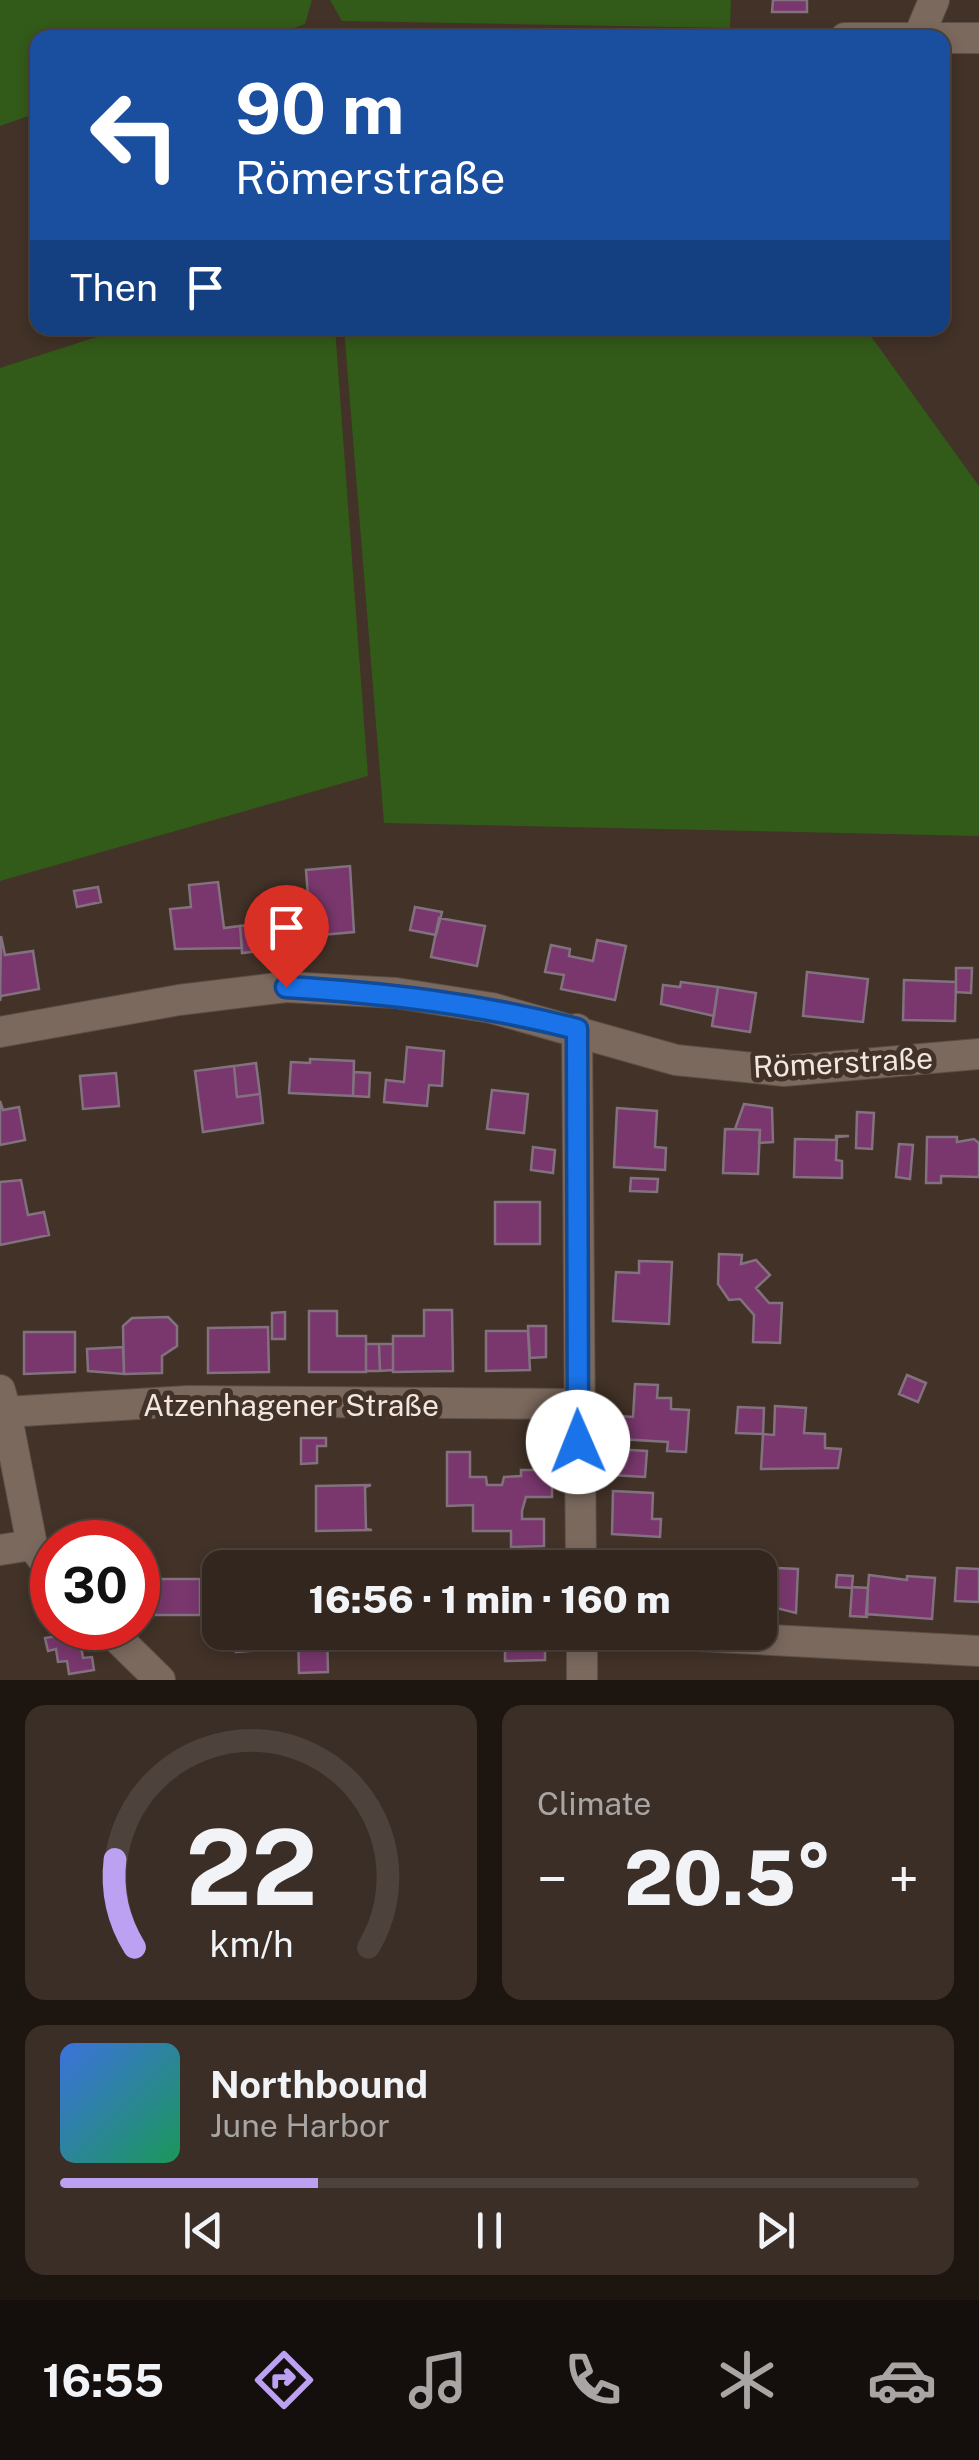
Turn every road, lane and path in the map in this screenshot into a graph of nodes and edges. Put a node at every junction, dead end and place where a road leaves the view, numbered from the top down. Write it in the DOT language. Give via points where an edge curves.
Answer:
graph roads {
  1 [pos="934,0"];
  2 [pos="922,30"];
  3 [pos="950,37"];
  4 [pos="979,38"];
  5 [pos="577,1029"];
  6 [pos="0,1032"];
  7 [pos="979,1054"];
  8 [pos="3,1401"];
  9 [pos="576,1404"];
  10 [pos="30,1535"];
  11 [pos="30,1545"];
  12 [pos="0,1550"];
  13 [pos="580,1550"];
  14 [pos="777,1640"];
  15 [pos="129,1650"];
  16 [pos="582,1650"];
  17 [pos="979,1651"];
  18 [pos="160,1680"];
  19 [pos="582,1680"];
  1 -- 2 [label="street"];
  3 -- 4 [label="street"];
  5 -- 6 [label="street, Römerstraße" via="396,993 286,987"];
  5 -- 7 [label="street, Römerstraße" via="676,1060 784,1071"];
  5 -- 9 [label="street"];
  8 -- 9 [label="street, Atzenhagener Straße"];
  8 -- 10 [label="street, Atzenhagener Straße"];
  9 -- 13 [label="street"];
  11 -- 12 [label="street"];
  14 -- 17 [label="street"];
  15 -- 18 [label="street"];
  16 -- 19 [label="street"];
}
